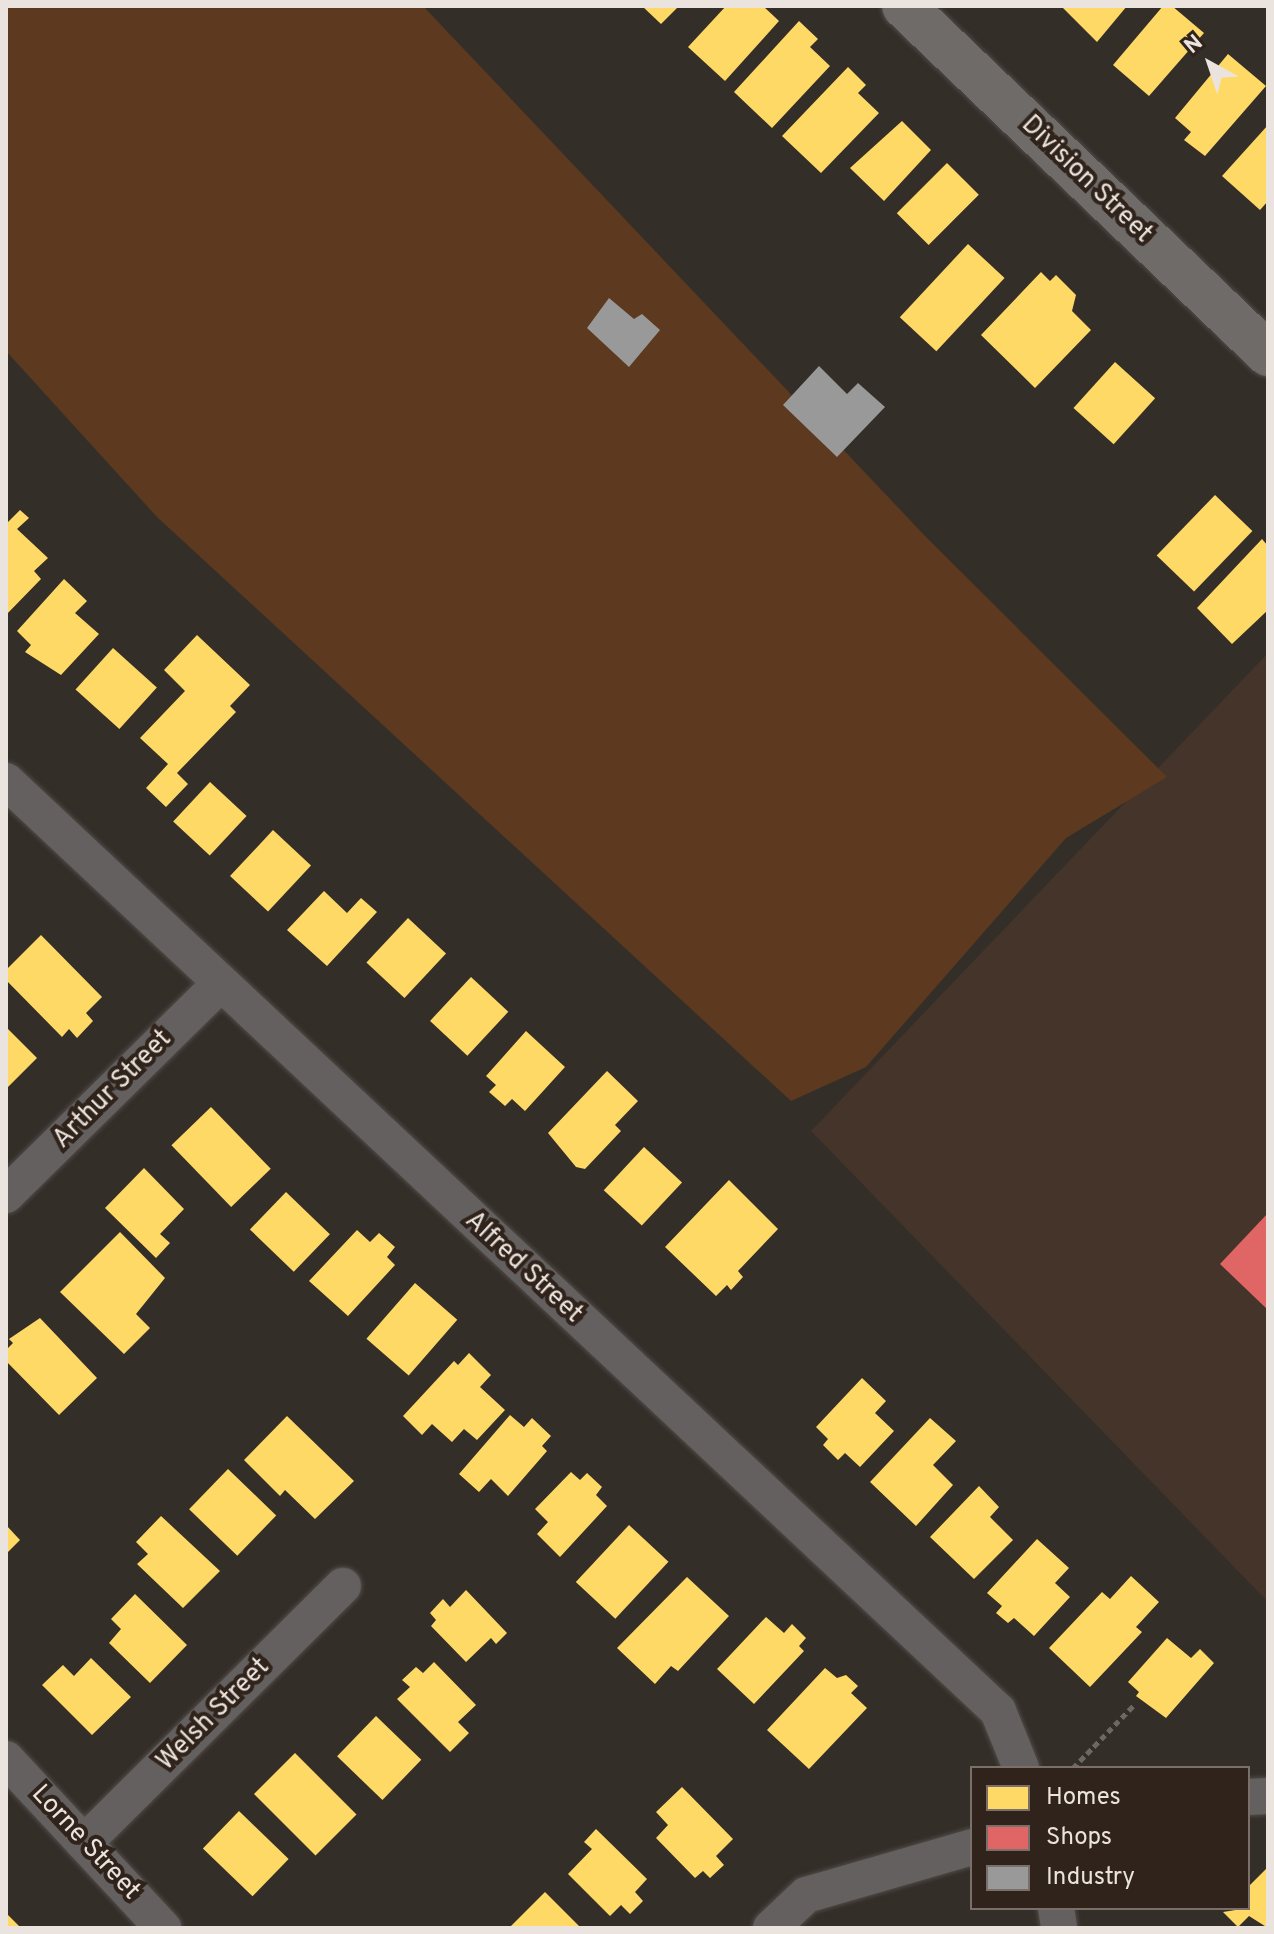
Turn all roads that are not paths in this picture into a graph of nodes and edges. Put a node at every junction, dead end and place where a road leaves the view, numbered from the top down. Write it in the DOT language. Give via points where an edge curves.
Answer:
graph roads {
  1 [pos="904,6"];
  2 [pos="1268,354"];
  3 [pos="6,781"];
  4 [pos="219,985"];
  5 [pos="6,1195"];
  6 [pos="343,1586"];
  7 [pos="6,1759"];
  8 [pos="1020,1766"];
  9 [pos="84,1843"];
  10 [pos="970,1848"];
  11 [pos="163,1928"];
  12 [pos="771,1928"];
  1 -- 2 [label="main road, Division Street"];
  3 -- 4 [label="street, Alfred Street"];
  4 -- 5 [label="street, Arthur Street"];
  4 -- 8 [label="street, Alfred Street" via="998,1711"];
  6 -- 9 [label="street, Welsh Street"];
  7 -- 9 [label="street, Lorne Street"];
  9 -- 11 [label="street, Lorne Street"];
  10 -- 12 [label="street" via="806,1895"];
}
